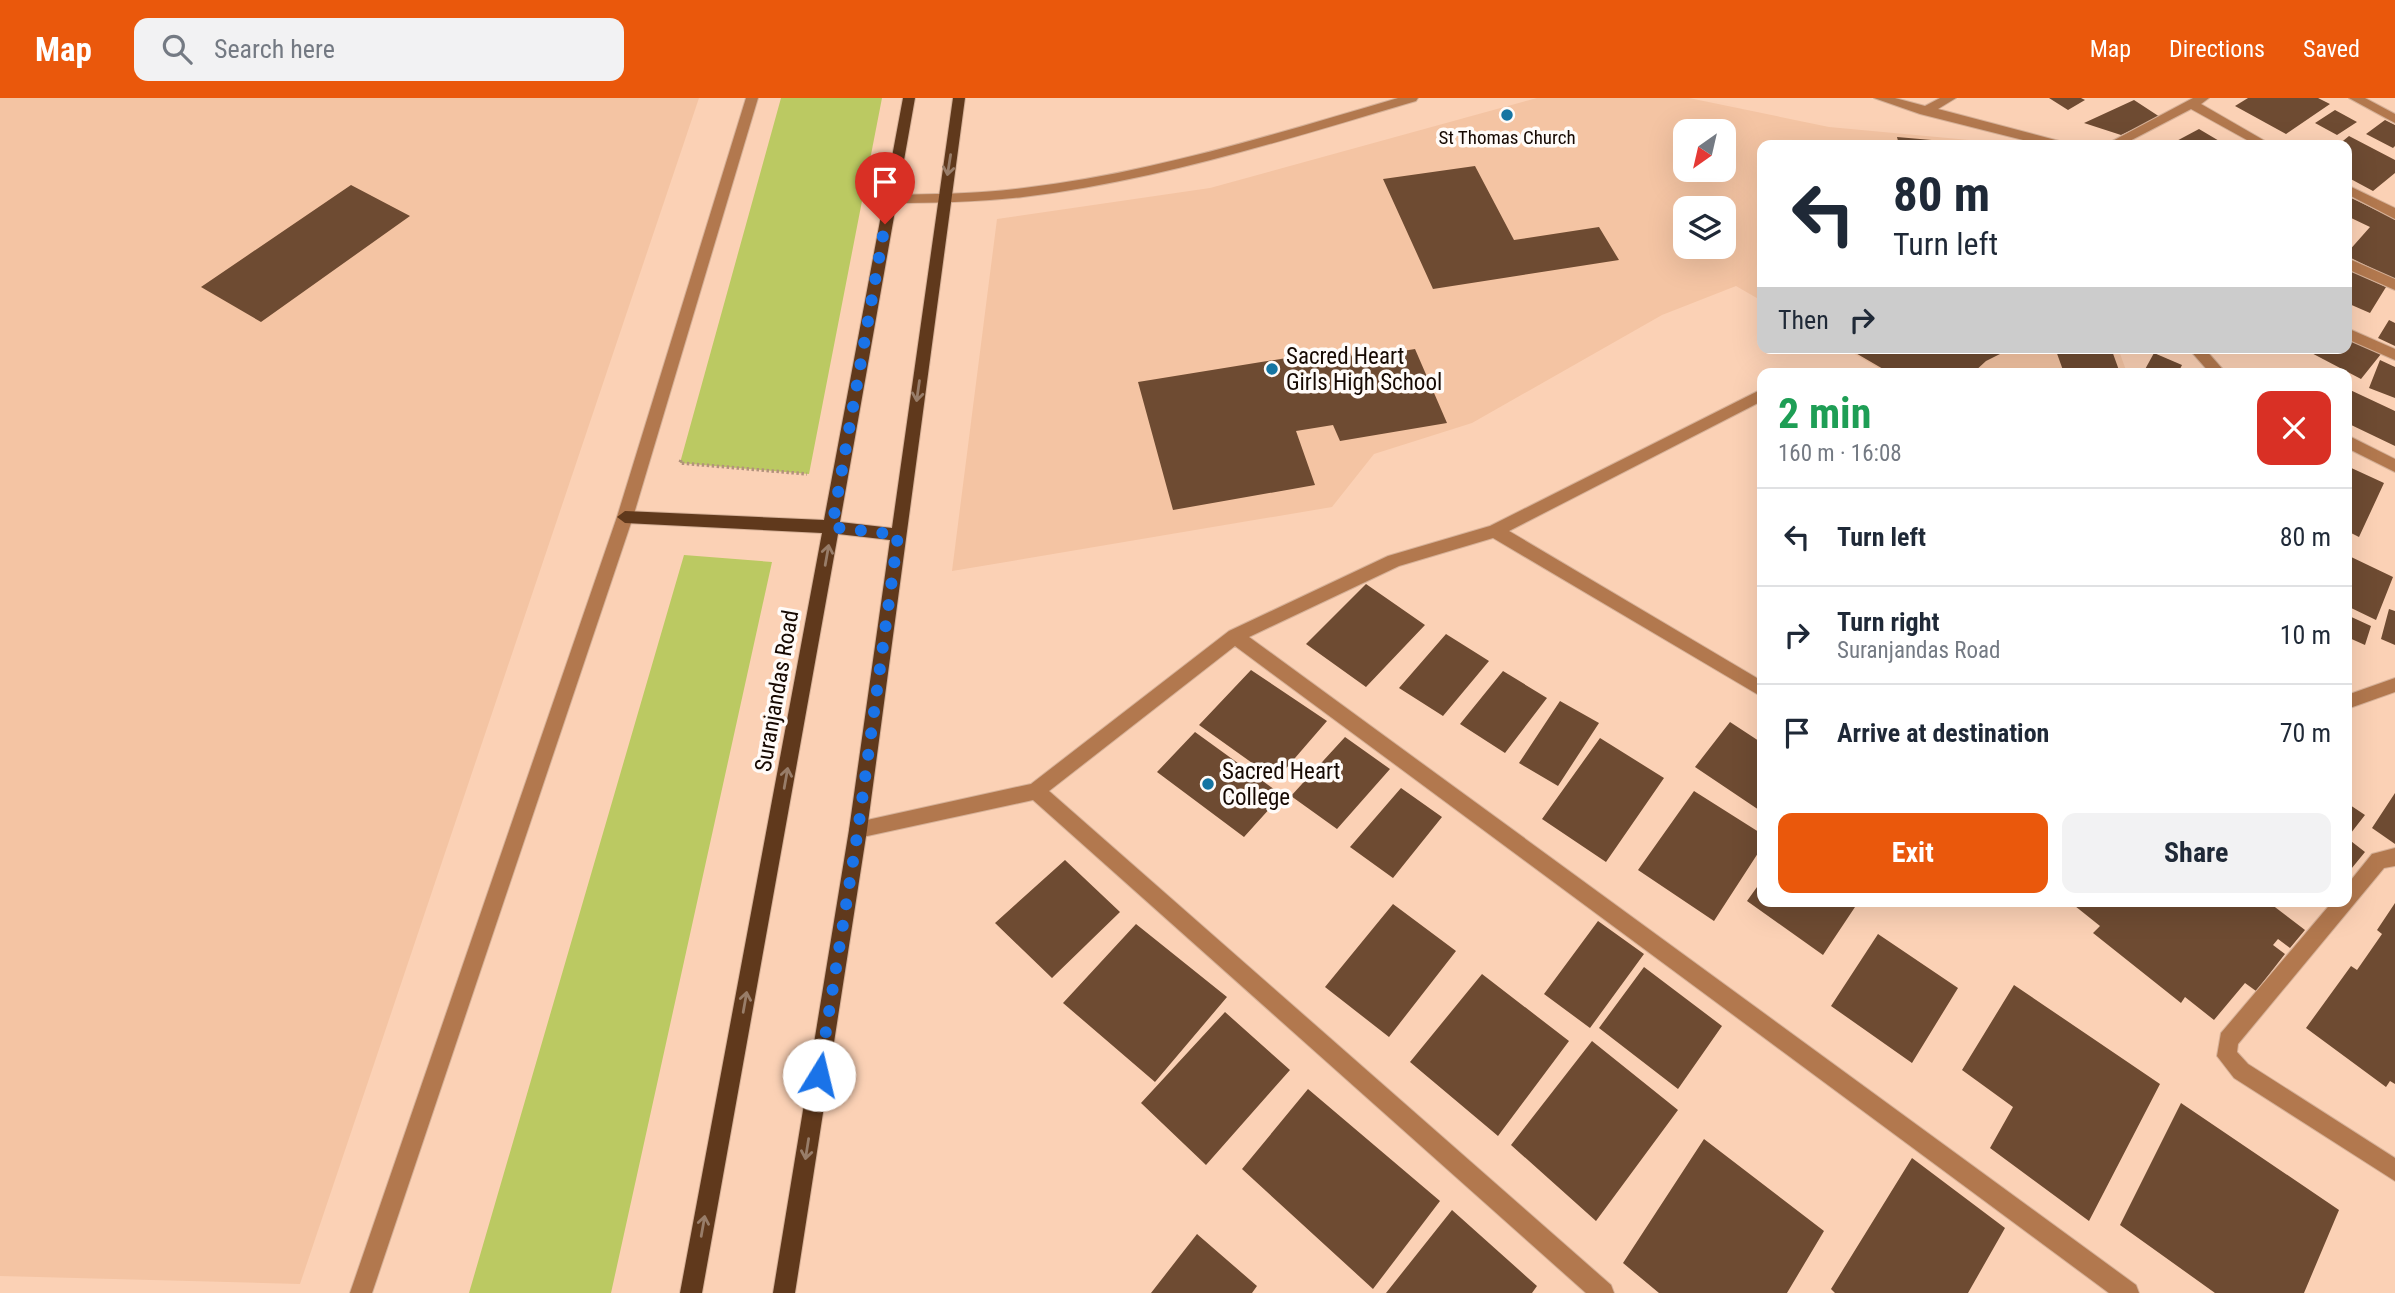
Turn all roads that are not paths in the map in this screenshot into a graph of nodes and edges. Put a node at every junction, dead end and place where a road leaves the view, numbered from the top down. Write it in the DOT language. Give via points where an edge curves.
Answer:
graph roads {
  1 [pos="752,98"];
  2 [pos="909,98"];
  3 [pos="960,98"];
  4 [pos="1412,98"];
  5 [pos="1880,98"];
  6 [pos="1950,98"];
  7 [pos="2354,98"];
  8 [pos="2197,101"];
  9 [pos="1925,111"];
  10 [pos="2395,119"];
  11 [pos="2038,140"];
  12 [pos="2122,140"];
  13 [pos="2257,140"];
  14 [pos="2352,192"];
  15 [pos="890,199"];
  16 [pos="944,201"];
  17 [pos="2395,214"];
  18 [pos="2352,264"];
  19 [pos="2395,285"];
  20 [pos="2352,335"];
  21 [pos="2200,354"];
  22 [pos="2395,355"];
  23 [pos="2214,368"];
  24 [pos="1757,397"];
  25 [pos="2352,444"];
  26 [pos="2395,466"];
  27 [pos="625,517"];
  28 [pos="832,527"];
  29 [pos="1495,531"];
  30 [pos="898,535"];
  31 [pos="1235,636"];
  32 [pos="2395,685"];
  33 [pos="1757,687"];
  34 [pos="2352,700"];
  35 [pos="1036,792"];
  36 [pos="858,830"];
  37 [pos="2395,857"];
  38 [pos="2352,893"];
  39 [pos="2340,907"];
  40 [pos="2395,1170"];
  41 [pos="361,1293"];
  42 [pos="691,1293"];
  43 [pos="784,1293"];
  44 [pos="1604,1293"];
  45 [pos="2128,1293"];
  1 -- 27 [label="street"];
  2 -- 15 [label="main road, Suranjandas Road"];
  3 -- 16 [label="main road, one-way"];
  4 -- 16 [label="street" via="1185,163 1038,192"];
  5 -- 9 [label="street"];
  6 -- 9 [label="street"];
  7 -- 10 [label="street"];
  8 -- 12 [label="street"];
  8 -- 13 [label="street"];
  9 -- 11 [label="street"];
  14 -- 17 [label="street"];
  15 -- 16 [label="street"];
  15 -- 28 [label="main road, Suranjandas Road"];
  16 -- 30 [label="main road, one-way"];
  18 -- 19 [label="street"];
  20 -- 22 [label="street"];
  21 -- 23 [label="street"];
  24 -- 29 [label="street"];
  25 -- 26 [label="street"];
  27 -- 28 [label="main road"];
  27 -- 41 [label="street"];
  28 -- 30 [label="main road"];
  42 -- 28 [label="main road, Suranjandas Road, one-way"];
  29 -- 31 [label="street" via="1394,561"];
  29 -- 33 [label="street"];
  30 -- 36 [label="main road"];
  31 -- 35 [label="street"];
  31 -- 45 [label="street"];
  32 -- 34 [label="street"];
  35 -- 36 [label="street"];
  35 -- 44 [label="street"];
  36 -- 43 [label="main road, one-way"];
  37 -- 38 [label="street" via="2379,860"];
  39 -- 40 [label="street" via="2228,1040 2227,1056 2241,1071"];
}
